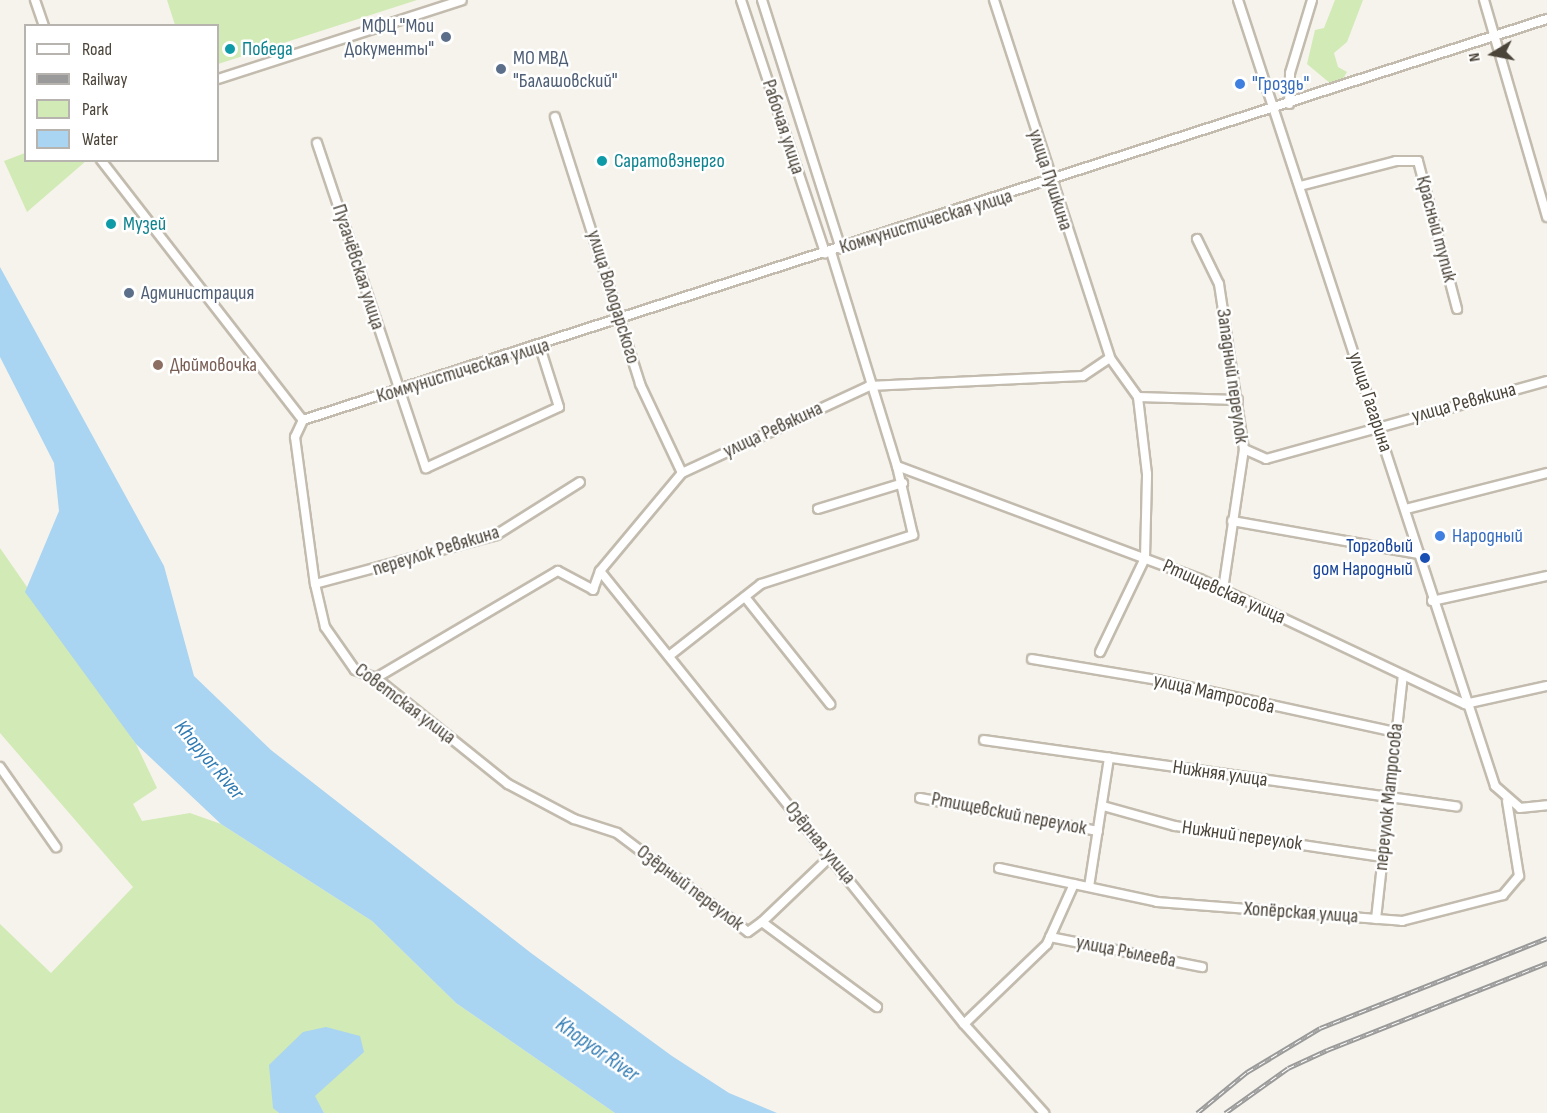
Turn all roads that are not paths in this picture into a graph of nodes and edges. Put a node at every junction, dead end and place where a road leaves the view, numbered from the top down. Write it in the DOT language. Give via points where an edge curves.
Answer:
graph roads {
  1 [pos="35,0"];
  2 [pos="462,0"];
  3 [pos="741,0"];
  4 [pos="762,0"];
  5 [pos="994,0"];
  6 [pos="1238,0"];
  7 [pos="1312,0"];
  8 [pos="1484,0"];
  9 [pos="1547,19"];
  10 [pos="43,24"];
  11 [pos="1495,37"];
  12 [pos="219,79"];
  13 [pos="1289,104"];
  14 [pos="1273,109"];
  15 [pos="555,117"];
  16 [pos="317,143"];
  17 [pos="103,162"];
  18 [pos="1051,183"];
  19 [pos="1300,186"];
  20 [pos="1547,217"];
  21 [pos="1197,238"];
  22 [pos="841,249"];
  23 [pos="828,252"];
  24 [pos="1457,309"];
  25 [pos="622,318"];
  26 [pos="540,347"];
  27 [pos="1110,358"];
  28 [pos="1547,381"];
  29 [pos="869,386"];
  30 [pos="399,392"];
  31 [pos="1138,398"];
  32 [pos="1238,400"];
  33 [pos="303,420"];
  34 [pos="1376,426"];
  35 [pos="1244,449"];
  36 [pos="897,466"];
  37 [pos="682,473"];
  38 [pos="1547,473"];
  39 [pos="580,482"];
  40 [pos="903,483"];
  41 [pos="818,509"];
  42 [pos="1406,509"];
  43 [pos="1232,521"];
  44 [pos="1419,554"];
  45 [pos="1145,558"];
  46 [pos="600,571"];
  47 [pos="1547,576"];
  48 [pos="315,584"];
  49 [pos="1223,589"];
  50 [pos="744,597"];
  51 [pos="1432,601"];
  52 [pos="1100,652"];
  53 [pos="669,656"];
  54 [pos="1032,659"];
  55 [pos="1402,675"];
  56 [pos="376,678"];
  57 [pos="1547,686"];
  58 [pos="830,704"];
  59 [pos="1465,705"];
  60 [pos="1396,732"];
  61 [pos="984,741"];
  62 [pos="1109,758"];
  63 [pos="0,767"];
  64 [pos="920,798"];
  65 [pos="1389,798"];
  66 [pos="1507,801"];
  67 [pos="1547,805"];
  68 [pos="1103,806"];
  69 [pos="1456,806"];
  70 [pos="1098,831"];
  71 [pos="617,833"];
  72 [pos="56,847"];
  73 [pos="831,856"];
  74 [pos="1382,857"];
  75 [pos="999,868"];
  76 [pos="1074,884"];
  77 [pos="1089,887"];
  78 [pos="1376,919"];
  79 [pos="762,922"];
  80 [pos="1050,937"];
  81 [pos="1202,967"];
  82 [pos="877,1007"];
  83 [pos="964,1024"];
  84 [pos="1044,1113"];
  1 -- 10 [label="street"];
  2 -- 12 [label="street"];
  3 -- 23 [label="street, Рабочая улица"];
  4 -- 22 [label="street, Рабочая улица"];
  5 -- 18 [label="street, улица Пушкина"];
  6 -- 14 [label="street, улица Гагарина"];
  7 -- 13 [label="street" via="1290,73"];
  8 -- 11 [label="street"];
  9 -- 11 [label="street, Коммунистическая улица"];
  11 -- 13 [label="street, Коммунистическая улица"];
  11 -- 20 [label="street"];
  13 -- 14 [label="street, Коммунистическая улица"];
  14 -- 18 [label="street, Коммунистическая улица"];
  14 -- 19 [label="street, улица Гагарина"];
  15 -- 25 [label="street, улица Володарского"];
  16 -- 30 [label="street, Пугачёвская улица"];
  17 -- 33 [label="street"];
  18 -- 22 [label="street, Коммунистическая улица"];
  18 -- 27 [label="street, улица Пушкина"];
  19 -- 24 [label="street, Красный тупик" via="1396,161 1418,161"];
  19 -- 34 [label="street, улица Гагарина"];
  21 -- 32 [label="street, Западный переулок" via="1219,284"];
  22 -- 23 [label="street, Коммунистическая улица"];
  23 -- 25 [label="street, Коммунистическая улица"];
  23 -- 29 [label="street"];
  25 -- 26 [label="street, Коммунистическая улица"];
  25 -- 37 [label="street, улица Володарского" via="640,384"];
  26 -- 30 [label="street, Коммунистическая улица"];
  26 -- 30 [label="street, Пугачёвская улица" via="559,407 426,468"];
  27 -- 29 [label="street, улица Ревякина" via="1083,376"];
  27 -- 31 [label="street"];
  28 -- 34 [label="street, улица Ревякина"];
  29 -- 36 [label="street"];
  29 -- 37 [label="street, улица Ревякина"];
  30 -- 33 [label="street, Коммунистическая улица"];
  31 -- 32 [label="street"];
  31 -- 45 [label="street" via="1147,474"];
  32 -- 35 [label="street, Западный переулок"];
  33 -- 48 [label="street, Советская улица" via="295,437"];
  34 -- 35 [label="street, улица Ревякина" via="1266,459"];
  34 -- 42 [label="street, улица Гагарина"];
  35 -- 43 [label="street, Западный переулок"];
  36 -- 40 [label="street"];
  36 -- 45 [label="street, Ртищевская улица"];
  37 -- 46 [label="street, улица Ревякина"];
  38 -- 42 [label="street"];
  39 -- 48 [label="street, переулок Ревякина" via="496,535"];
  40 -- 41 [label="street"];
  40 -- 50 [label="street" via="913,535 761,584"];
  42 -- 44 [label="street, улица Гагарина"];
  43 -- 44 [label="street"];
  43 -- 49 [label="street, Западный переулок"];
  44 -- 51 [label="street, улица Гагарина"];
  45 -- 49 [label="street, Ртищевская улица"];
  45 -- 52 [label="street"];
  46 -- 53 [label="street, Озёрная улица"];
  46 -- 56 [label="street, улица Ревякина" via="593,590 558,571"];
  47 -- 51 [label="street"];
  48 -- 56 [label="street, Советская улица" via="325,627 355,670"];
  49 -- 55 [label="street, Ртищевская улица"];
  50 -- 53 [label="street"];
  50 -- 58 [label="street"];
  51 -- 59 [label="street, улица Гагарина"];
  53 -- 73 [label="street, Озёрная улица"];
  54 -- 60 [label="street, улица Матросова" via="1157,680"];
  55 -- 59 [label="street, Ртищевская улица"];
  55 -- 60 [label="street, переулок Матросова"];
  56 -- 71 [label="street, Советская улица" via="508,784 574,819"];
  57 -- 59 [label="street"];
  59 -- 66 [label="street, улица Гагарина" via="1495,786"];
  60 -- 65 [label="street, переулок Матросова"];
  61 -- 62 [label="street, Нижняя улица"];
  62 -- 65 [label="street, Нижняя улица"];
  62 -- 68 [label="street"];
  63 -- 72 [label="street"];
  64 -- 70 [label="street, Ртищевский переулок"];
  65 -- 69 [label="street, Нижняя улица"];
  65 -- 74 [label="street, переулок Матросова"];
  66 -- 67 [label="street" via="1520,808"];
  66 -- 78 [label="street, Хопёрская улица" via="1519,876 1503,895 1402,921"];
  68 -- 70 [label="street"];
  68 -- 74 [label="street, Нижний переулок" via="1175,826"];
  70 -- 77 [label="street"];
  71 -- 79 [label="street, Озёрный переулок" via="748,932"];
  73 -- 79 [label="street, Озёрный переулок"];
  73 -- 83 [label="street, Озёрная улица"];
  74 -- 78 [label="street, переулок Матросова"];
  75 -- 76 [label="street, Хопёрская улица"];
  76 -- 77 [label="street, Хопёрская улица"];
  76 -- 80 [label="street"];
  77 -- 78 [label="street, Хопёрская улица" via="1157,902"];
  79 -- 82 [label="street, Озёрный переулок"];
  80 -- 81 [label="street, улица Рылеева"];
  80 -- 83 [label="street"];
  83 -- 84 [label="street, Озёрная улица"];
}
